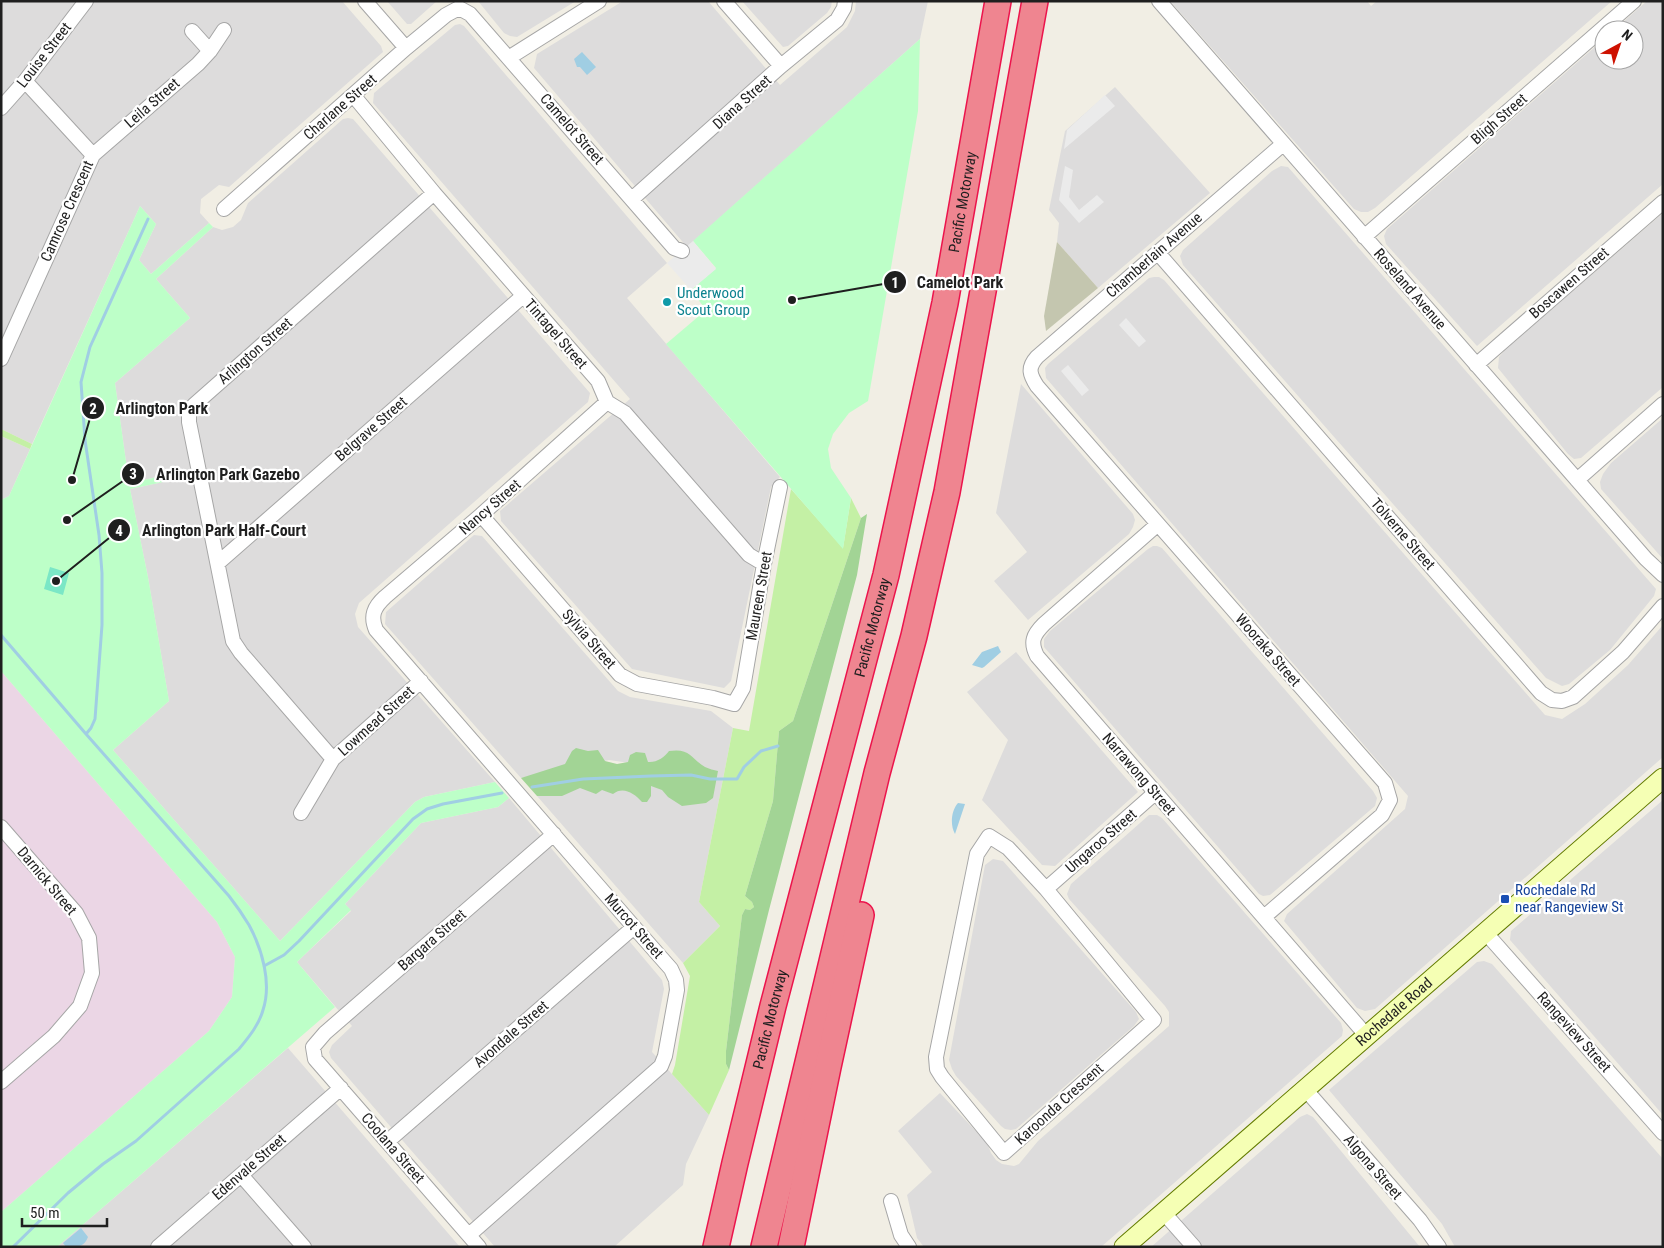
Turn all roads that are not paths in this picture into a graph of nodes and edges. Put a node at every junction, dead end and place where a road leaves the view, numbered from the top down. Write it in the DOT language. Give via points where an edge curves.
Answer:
graph roads {
  1 [pos="86,1"];
  2 [pos="365,1"];
  3 [pos="599,1"];
  4 [pos="724,1"];
  5 [pos="845,1"];
  6 [pos="998,1"];
  7 [pos="1035,1"];
  8 [pos="1159,1"];
  9 [pos="1634,1"];
  10 [pos="459,8"];
  11 [pos="224,30"];
  12 [pos="192,31"];
  13 [pos="406,48"];
  14 [pos="210,51"];
  15 [pos="510,57"];
  16 [pos="781,66"];
  17 [pos="25,81"];
  18 [pos="353,95"];
  19 [pos="2,107"];
  20 [pos="1283,144"];
  21 [pos="93,155"];
  22 [pos="434,193"];
  23 [pos="632,199"];
  24 [pos="1663,202"];
  25 [pos="224,209"];
  26 [pos="1364,237"];
  27 [pos="682,251"];
  28 [pos="1158,253"];
  29 [pos="523,296"];
  30 [pos="1,359"];
  31 [pos="1476,365"];
  32 [pos="1029,370"];
  33 [pos="607,402"];
  34 [pos="1663,404"];
  35 [pos="1577,480"];
  36 [pos="780,487"];
  37 [pos="947,492"];
  38 [pos="481,515"];
  39 [pos="1158,524"];
  40 [pos="218,563"];
  41 [pos="764,564"];
  42 [pos="1663,575"];
  43 [pos="1663,606"];
  44 [pos="373,612"];
  45 [pos="421,681"];
  46 [pos="734,704"];
  47 [pos="333,759"];
  48 [pos="1663,778"];
  49 [pos="1156,793"];
  50 [pos="301,813"];
  51 [pos="1,827"];
  52 [pos="554,834"];
  53 [pos="1046,889"];
  54 [pos="1264,917"];
  55 [pos="634,927"];
  56 [pos="1485,932"];
  57 [pos="774,1006"];
  58 [pos="1366,1035"];
  59 [pos="313,1047"];
  60 [pos="1,1082"];
  61 [pos="341,1088"];
  62 [pos="1305,1089"];
  63 [pos="1663,1133"];
  64 [pos="388,1141"];
  65 [pos="241,1175"];
  66 [pos="891,1202"];
  67 [pos="1164,1213"];
  68 [pos="469,1235"];
  69 [pos="158,1247"];
  70 [pos="304,1247"];
  71 [pos="479,1247"];
  72 [pos="704,1247"];
  73 [pos="716,1247"];
  74 [pos="764,1247"];
  75 [pos="791,1247"];
  76 [pos="909,1247"];
  77 [pos="1124,1247"];
  78 [pos="1194,1247"];
  79 [pos="1440,1247"];
  1 -- 17 [label="street, Louise Street"];
  2 -- 13 [label="street"];
  3 -- 15 [label="street"];
  4 -- 16 [label="street"];
  5 -- 16 [label="street, Diana Street" via="837,20"];
  6 -- 57 [label="highway, Pacific Motorway" via="945,303 886,575"];
  7 -- 37 [label="highway"];
  8 -- 20 [label="street, Roseland Avenue"];
  9 -- 26 [label="street, Bligh Street"];
  10 -- 13 [label="street, Charlane Street"];
  10 -- 15 [label="street, Camelot Street" via="470,14"];
  11 -- 14 [label="street, Leila Street"];
  12 -- 14 [label="street"];
  13 -- 18 [label="street, Charlane Street"];
  14 -- 21 [label="street, Leila Street"];
  15 -- 23 [label="street, Camelot Street"];
  16 -- 23 [label="street, Diana Street"];
  17 -- 19 [label="street, Louise Street"];
  17 -- 21 [label="street, Camrose Crescent"];
  18 -- 22 [label="street, Tintagel Street"];
  18 -- 25 [label="street, Charlane Street"];
  20 -- 26 [label="street, Roseland Avenue"];
  20 -- 28 [label="street, Chamberlain Avenue"];
  21 -- 30 [label="street, Camrose Crescent"];
  22 -- 29 [label="street, Tintagel Street"];
  22 -- 40 [label="street, Arlington Street" via="189,412"];
  23 -- 27 [label="street, Camelot Street" via="674,248"];
  24 -- 31 [label="street, Boscawen Street"];
  26 -- 31 [label="street, Roseland Avenue"];
  28 -- 32 [label="street, Chamberlain Avenue" via="1037,357"];
  28 -- 43 [label="street, Tolverne Street" via="1541,694 1562,701 1573,697 1623,652"];
  29 -- 33 [label="street, Tintagel Street" via="598,381"];
  29 -- 40 [label="street, Belgrave Street"];
  31 -- 35 [label="street, Roseland Avenue"];
  32 -- 39 [label="street, Wooraka Street" via="1037,386"];
  33 -- 38 [label="street, Nancy Street"];
  33 -- 41 [label="street" via="625,413 749,555"];
  34 -- 35 [label="street"];
  35 -- 42 [label="street, Roseland Avenue"];
  36 -- 41 [label="street, Maureen Street"];
  37 -- 74 [label="highway"];
  37 -- 75 [label="highway" via="944,561 887,797"];
  38 -- 44 [label="street, Nancy Street" via="385,597"];
  38 -- 46 [label="street, Sylvia Street" via="620,675 637,684"];
  39 -- 49 [label="street, Narrawong Street" via="1036,631 1032,640 1037,656"];
  39 -- 54 [label="street, Wooraka Street" via="1385,783 1390,800 1382,815"];
  40 -- 47 [label="street, Arlington Street" via="233,641"];
  41 -- 46 [label="street, Maureen Street" via="743,688"];
  44 -- 45 [label="street, Murcot Street" via="376,630"];
  45 -- 47 [label="street, Lowmead Street"];
  45 -- 52 [label="street, Murcot Street"];
  47 -- 50 [label="street, Lowmead Street"];
  48 -- 56 [label="main road, Rochedale Road"];
  49 -- 53 [label="street, Ungaroo Street"];
  49 -- 54 [label="street, Narrawong Street"];
  51 -- 60 [label="street, Darnick Street" via="76,913 89,938 92,973 80,1006 54,1036"];
  52 -- 55 [label="street, Murcot Street"];
  52 -- 59 [label="street, Bargara Street" via="325,1033"];
  53 -- 53 [label="street, Karoonda Crescent" via="1008,848 989,836 977,854 936,1057 942,1078 1004,1153 1154,1020"];
  54 -- 58 [label="street, Narrawong Street"];
  55 -- 64 [label="street, Avondale Street"];
  55 -- 68 [label="street, Murcot Street" via="671,969 676,980 677,990 661,1066"];
  56 -- 58 [label="main road, Rochedale Road"];
  56 -- 63 [label="street, Rangeview Street"];
  57 -- 72 [label="highway" via="734,1119"];
  57 -- 73 [label="highway, Pacific Motorway"];
  58 -- 62 [label="main road, Rochedale Road"];
  59 -- 61 [label="street, Coolana Street" via="315,1058"];
  61 -- 64 [label="street, Coolana Street"];
  61 -- 65 [label="street, Edenvale Street"];
  62 -- 67 [label="main road, Rochedale Road"];
  62 -- 79 [label="street, Algona Street"];
  64 -- 68 [label="street, Coolana Street"];
  65 -- 69 [label="street, Edenvale Street"];
  65 -- 70 [label="street"];
  66 -- 76 [label="street" via="901,1235"];
  67 -- 77 [label="main road, Rochedale Road"];
  67 -- 78 [label="street"];
  68 -- 71 [label="street, Coolana Street"];
}
